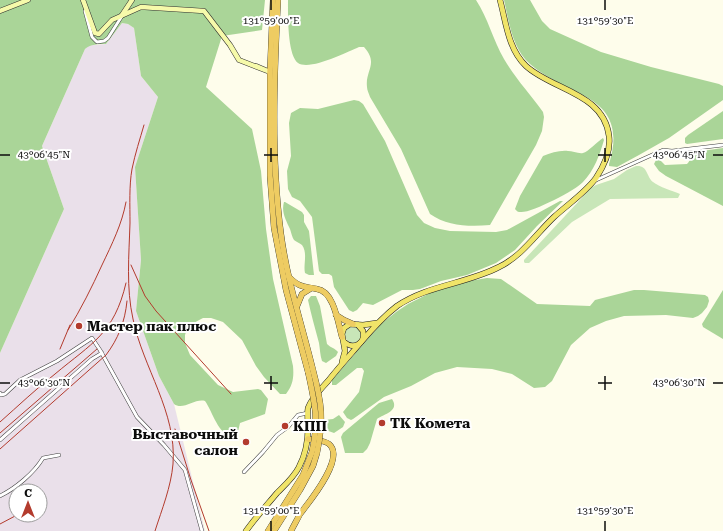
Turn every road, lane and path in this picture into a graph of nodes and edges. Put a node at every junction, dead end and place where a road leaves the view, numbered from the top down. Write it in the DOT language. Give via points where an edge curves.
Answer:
graph roads {
  1 [pos="28,0"];
  2 [pos="82,0"];
  3 [pos="132,0"];
  4 [pos="273,0"];
  5 [pos="278,0"];
  6 [pos="500,0"];
  7 [pos="0,11"];
  8 [pos="122,15"];
  9 [pos="270,72"];
  10 [pos="723,145"];
  11 [pos="592,182"];
  12 [pos="289,277"];
  13 [pos="312,288"];
  14 [pos="297,306"];
  15 [pos="336,315"];
  16 [pos="380,322"];
  17 [pos="355,324"];
  18 [pos="343,339"];
  19 [pos="361,342"];
  20 [pos="102,353"];
  21 [pos="341,364"];
  22 [pos="311,371"];
  23 [pos="0,393"];
  24 [pos="308,413"];
  25 [pos="308,439"];
  26 [pos="0,440"];
  27 [pos="314,453"];
  28 [pos="59,454"];
  29 [pos="244,472"];
  30 [pos="0,496"];
  31 [pos="202,531"];
  32 [pos="246,531"];
  33 [pos="268,531"];
  34 [pos="274,531"];
  35 [pos="291,531"];
  1 -- 7 [label="main road"];
  2 -- 8 [label="main road" via="95,33 99,34 112,20"];
  2 -- 8 [label="street" via="92,37 97,42 108,38"];
  3 -- 8 [label="main road"];
  4 -- 9 [label="highway"];
  5 -- 12 [label="highway" via="275,176 281,235"];
  6 -- 11 [label="main road" via="512,44 525,65 536,74 589,102 605,122 609,137 607,156"];
  8 -- 9 [label="main road" via="141,7 204,11 239,60"];
  9 -- 22 [label="highway" via="270,176 274,228 286,290"];
  10 -- 11 [label="street" via="663,150"];
  11 -- 16 [label="main road" via="528,245 500,267 423,292 396,307"];
  12 -- 13 [label="highway" via="300,286"];
  12 -- 14 [label="highway"];
  13 -- 14 [label="highway" via="302,294"];
  13 -- 15 [label="highway" via="326,293"];
  14 -- 22 [label="highway"];
  15 -- 17 [label="highway"];
  15 -- 18 [label="highway"];
  16 -- 17 [label="main road" via="368,325"];
  16 -- 19 [label="main road"];
  17 -- 18 [label="main road" via="344,328"];
  17 -- 19 [label="main road" via="363,331"];
  18 -- 19 [label="main road" via="352,346"];
  18 -- 21 [label="main road" via="344,354"];
  19 -- 21 [label="main road"];
  20 -- 23 [label="street" via="90,338 57,361 17,382 5,394"];
  20 -- 26 [label="street"];
  20 -- 31 [label="street" via="137,417 184,470"];
  21 -- 24 [label="main road" via="316,395 308,408"];
  22 -- 27 [label="highway, bridge" via="316,416"];
  24 -- 25 [label="main road"];
  24 -- 29 [label="street" via="298,415"];
  25 -- 32 [label="main road" via="298,468"];
  25 -- 35 [label="highway" via="328,443 333,453 332,463 322,485"];
  27 -- 33 [label="highway"];
  27 -- 34 [label="highway" via="313,466"];
  28 -- 30 [label="street" via="44,458 41,464"];
}
